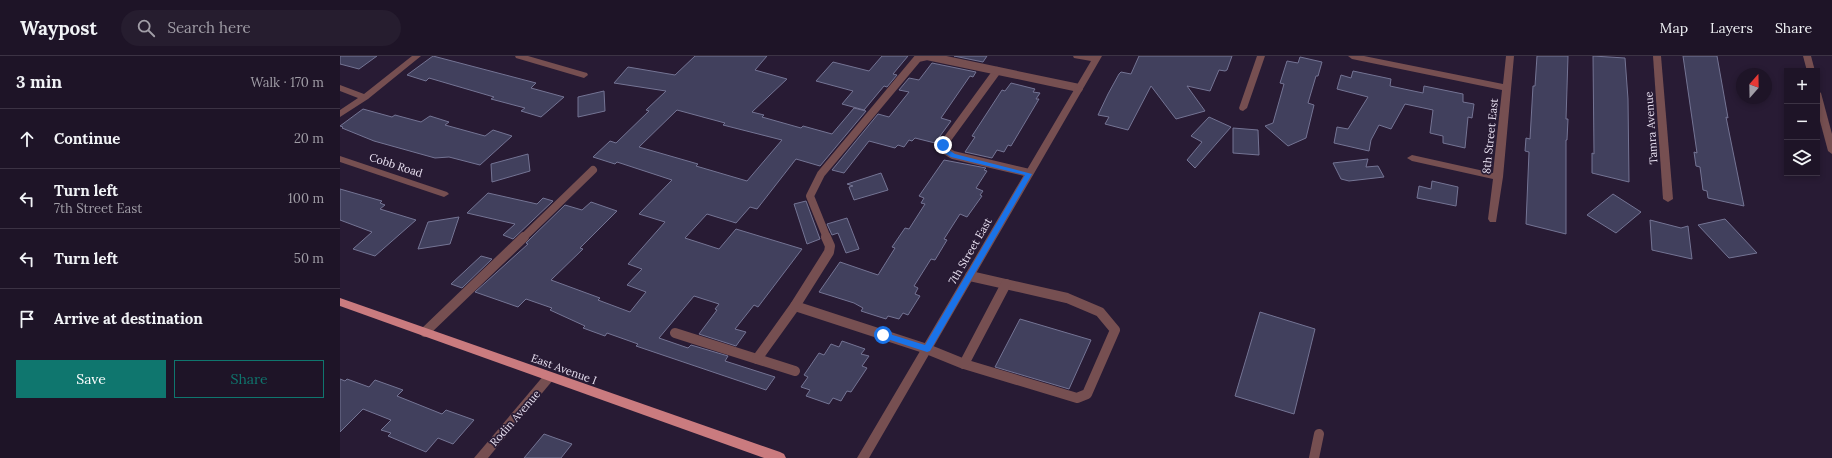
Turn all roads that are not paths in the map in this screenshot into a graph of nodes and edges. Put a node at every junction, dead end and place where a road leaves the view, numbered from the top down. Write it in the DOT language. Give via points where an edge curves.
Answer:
graph roads {
  1 [pos="417,56"];
  2 [pos="519,56"];
  3 [pos="1077,56"];
  4 [pos="1261,56"];
  5 [pos="1353,56"];
  6 [pos="1510,56"];
  7 [pos="1657,56"];
  8 [pos="1807,56"];
  9 [pos="1097,58"];
  10 [pos="1810,68"];
  11 [pos="996,71"];
  12 [pos="584,75"];
  13 [pos="340,88"];
  14 [pos="1079,88"];
  15 [pos="1508,88"];
  16 [pos="365,97"];
  17 [pos="1820,104"];
  18 [pos="1243,108"];
  19 [pos="340,114"];
  20 [pos="1832,151"];
  21 [pos="1412,158"];
  22 [pos="340,159"];
  23 [pos="593,170"];
  24 [pos="1029,174"];
  25 [pos="1498,177"];
  26 [pos="444,194"];
  27 [pos="1668,199"];
  28 [pos="1493,219"];
  29 [pos="970,276"];
  30 [pos="1006,284"];
  31 [pos="340,302"];
  32 [pos="795,306"];
  33 [pos="425,332"];
  34 [pos="675,333"];
  35 [pos="927,349"];
  36 [pos="757,359"];
  37 [pos="964,364"];
  38 [pos="795,371"];
  39 [pos="549,377"];
  40 [pos="1319,434"];
  41 [pos="480,458"];
  42 [pos="780,458"];
  43 [pos="863,458"];
  44 [pos="1314,458"];
  1 -- 16 [label="street"];
  2 -- 12 [label="street"];
  3 -- 9 [label="street"];
  4 -- 18 [label="street"];
  5 -- 15 [label="street"];
  6 -- 15 [label="street, 8th Street East"];
  7 -- 27 [label="street, Tamra Avenue"];
  8 -- 10 [label="street"];
  9 -- 14 [label="street, 7th Street East"];
  11 -- 14 [label="lane"];
  11 -- 24 [label="lane" via="943,145 943,149 953,155"];
  11 -- 32 [label="lane" via="926,56 918,58 821,174 810,196 830,246 829,252"];
  13 -- 16 [label="street"];
  14 -- 24 [label="street, 7th Street East"];
  15 -- 25 [label="street, 8th Street East"];
  16 -- 19 [label="street"];
  17 -- 20 [label="street"];
  21 -- 25 [label="street"];
  22 -- 26 [label="street, Cobb Road"];
  23 -- 33 [label="lane"];
  24 -- 29 [label="street, 7th Street East"];
  25 -- 28 [label="street, 8th Street East"];
  29 -- 30 [label="lane"];
  29 -- 35 [label="street, 7th Street East"];
  30 -- 37 [label="lane"];
  30 -- 37 [label="lane" via="1067,298 1100,312 1115,330 1087,394 1077,398"];
  31 -- 33 [label="main road, East Avenue I"];
  32 -- 35 [label="lane"];
  32 -- 36 [label="lane"];
  33 -- 39 [label="main road, East Avenue I"];
  34 -- 36 [label="lane"];
  35 -- 37 [label="lane"];
  35 -- 43 [label="street, 7th Street East"];
  36 -- 38 [label="lane"];
  39 -- 41 [label="street, Rodin Avenue"];
  39 -- 42 [label="main road, East Avenue I"];
  40 -- 44 [label="lane"];
}
